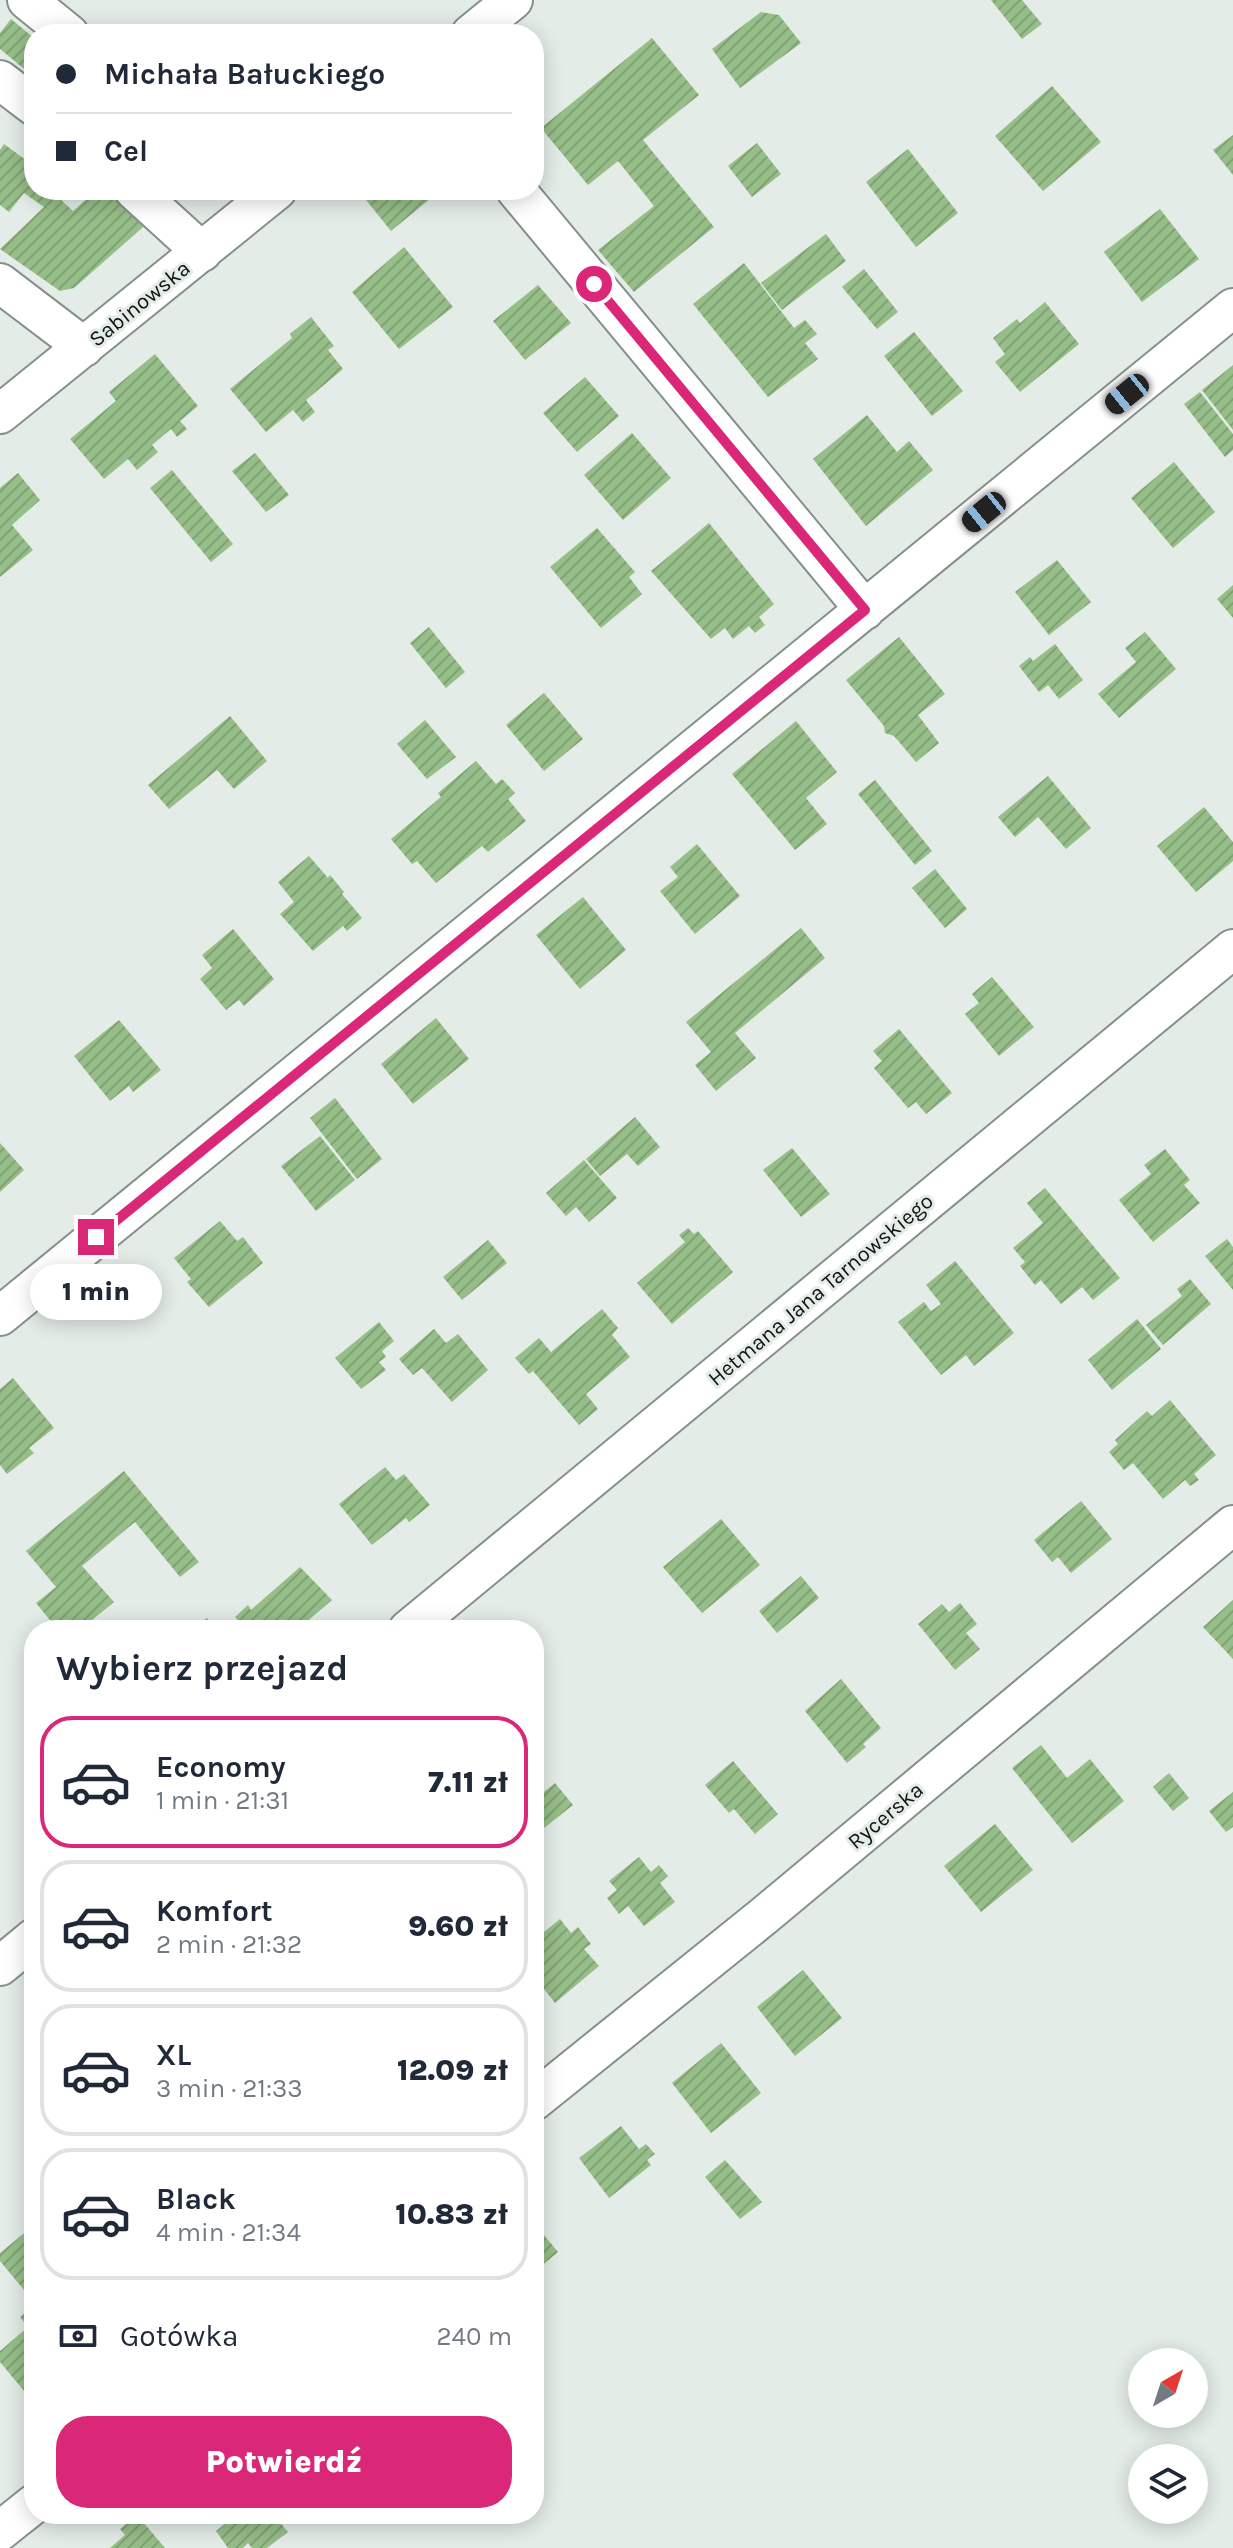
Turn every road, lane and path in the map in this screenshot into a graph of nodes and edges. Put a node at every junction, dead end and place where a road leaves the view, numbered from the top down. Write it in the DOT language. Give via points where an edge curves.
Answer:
graph roads {
  1 [pos="27,0"];
  2 [pos="57,24"];
  3 [pos="0,80"];
  4 [pos="24,98"];
  5 [pos="145,200"];
  6 [pos="261,200"];
  7 [pos="524,200"];
  8 [pos="202,252"];
  9 [pos="0,283"];
  10 [pos="1233,308"];
  11 [pos="84,347"];
  12 [pos="0,414"];
  13 [pos="865,610"];
  14 [pos="1233,949"];
  15 [pos="0,1316"];
  16 [pos="1233,1525"];
  17 [pos="420,1620"];
  18 [pos="24,1946"];
  19 [pos="0,1966"];
  20 [pos="544,2093"];
  21 [pos="24,2512"];
  22 [pos="0,2531"];
  1 -- 2 [label="street"];
  3 -- 4 [label="street"];
  5 -- 8 [label="street"];
  6 -- 8 [label="street, Sabinowska"];
  7 -- 13 [label="street"];
  8 -- 11 [label="street, Sabinowska"];
  9 -- 11 [label="street"];
  10 -- 13 [label="street"];
  11 -- 12 [label="street, Sabinowska"];
  13 -- 15 [label="street"];
  14 -- 17 [label="street, Hetmana Jana Tarnowskiego"];
  16 -- 20 [label="street, Rycerska"];
  18 -- 19 [label="street"];
  21 -- 22 [label="street"];
}
